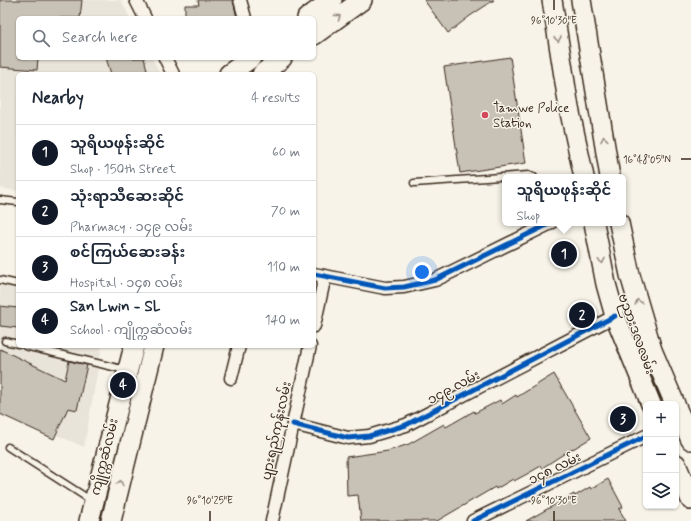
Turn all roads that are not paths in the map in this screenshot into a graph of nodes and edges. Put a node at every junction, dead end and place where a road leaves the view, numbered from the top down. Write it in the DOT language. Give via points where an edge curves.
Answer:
graph roads {
  1 [pos="136,0"];
  2 [pos="240,0"];
  3 [pos="332,0"];
  4 [pos="362,0"];
  5 [pos="552,0"];
  6 [pos="581,0"];
  7 [pos="144,16"];
  8 [pos="244,16"];
  9 [pos="310,16"];
  10 [pos="316,34"];
  11 [pos="166,60"];
  12 [pos="248,60"];
  13 [pos="280,60"];
  14 [pos="173,72"];
  15 [pos="233,72"];
  16 [pos="264,72"];
  17 [pos="583,174"];
  18 [pos="610,174"];
  19 [pos="502,177"];
  20 [pos="414,183"];
  21 [pos="0,200"];
  22 [pos="16,202"];
  23 [pos="545,226"];
  24 [pos="595,226"];
  25 [pos="620,226"];
  26 [pos="319,275"];
  27 [pos="0,280"];
  28 [pos="16,284"];
  29 [pos="316,306"];
  30 [pos="615,316"];
  31 [pos="5,341"];
  32 [pos="16,344"];
  33 [pos="32,348"];
  34 [pos="134,348"];
  35 [pos="153,348"];
  36 [pos="238,348"];
  37 [pos="310,348"];
  38 [pos="135,378"];
  39 [pos="231,378"];
  40 [pos="650,401"];
  41 [pos="681,412"];
  42 [pos="293,424"];
  43 [pos="644,437"];
  44 [pos="691,440"];
  45 [pos="8,447"];
  46 [pos="679,471"];
  47 [pos="691,500"];
  48 [pos="94,502"];
  49 [pos="89,521"];
  50 [pos="111,521"];
  51 [pos="272,521"];
  52 [pos="473,521"];
  1 -- 7 [label="street"];
  2 -- 8 [label="street"];
  3 -- 9 [label="main road"];
  10 -- 4 [label="main road, one-way"];
  5 -- 17 [label="main road, one-way" via="569,108"];
  18 -- 6 [label="main road, one-way"];
  11 -- 14 [label="street"];
  12 -- 15 [label="main road"];
  13 -- 16 [label="main road"];
  19 -- 20 [label="lane"];
  21 -- 22 [label="lane"];
  23 -- 26 [label="street" via="435,280 404,287 384,288"];
  24 -- 30 [label="main road, ဗညားဒလလမ်း, one-way"];
  41 -- 25 [label="main road, ဗညားဒလလမ်း, one-way" via="652,350 630,275"];
  26 -- 29 [label="street"];
  27 -- 28 [label="lane"];
  30 -- 40 [label="main road, ဗညားဒလလမ်း"];
  30 -- 42 [label="street, ၁၄၉ လမ်း" via="406,425 369,436 348,438"];
  31 -- 32 [label="lane"];
  33 -- 38 [label="lane"];
  34 -- 38 [label="main road, ကျိုက္ကဆံလမ်း"];
  35 -- 38 [label="main road, ကျိုက္ကဆံလမ်း"];
  36 -- 39 [label="street"];
  37 -- 42 [label="street, ပျားရည်ကုန်းလမ်း"];
  38 -- 48 [label="main road, ကျိုက္ကဆံလမ်း"];
  50 -- 38 [label="main road, ကျိုက္ကဆံလမ်း, one-way"];
  41 -- 44 [label="main road, ဗညားဒလလမ်း"];
  42 -- 51 [label="street, ပျားရည်ကုန်းလမ်း"];
  43 -- 52 [label="street, ၁၄၈ လမ်း"];
  45 -- 48 [label="lane"];
  46 -- 47 [label="main road"];
  48 -- 49 [label="main road, ကျိုက္ကဆံလမ်း"];
}
